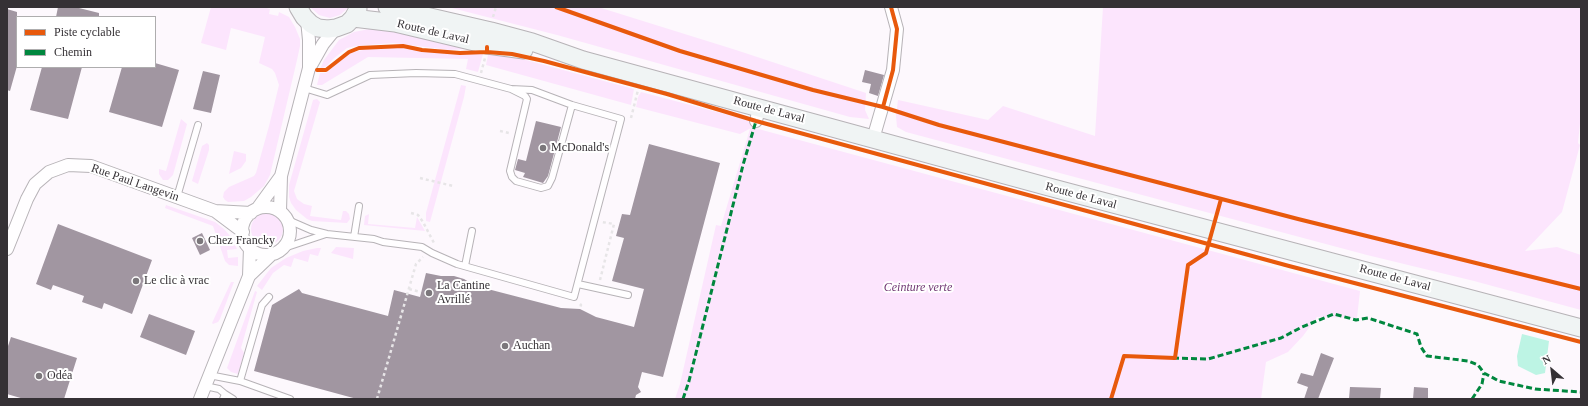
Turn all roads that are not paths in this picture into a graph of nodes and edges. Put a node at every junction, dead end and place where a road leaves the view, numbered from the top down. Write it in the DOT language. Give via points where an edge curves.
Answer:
graph roads {
  1 [pos="387,7"];
  2 [pos="891,7"];
  3 [pos="356,12"];
  4 [pos="303,14"];
  5 [pos="336,28"];
  6 [pos="583,60"];
  7 [pos="309,68"];
  8 [pos="304,88"];
  9 [pos="511,89"];
  10 [pos="572,105"];
  11 [pos="198,125"];
  12 [pos="874,139"];
  13 [pos="281,176"];
  14 [pos="177,198"];
  15 [pos="359,206"];
  16 [pos="215,211"];
  17 [pos="254,211"];
  18 [pos="284,215"];
  19 [pos="472,231"];
  20 [pos="243,232"];
  21 [pos="327,234"];
  22 [pos="354,237"];
  23 [pos="250,248"];
  24 [pos="7,249"];
  25 [pos="277,252"];
  26 [pos="465,266"];
  27 [pos="249,276"];
  28 [pos="578,284"];
  29 [pos="628,295"];
  30 [pos="269,297"];
  31 [pos="1581,328"];
  32 [pos="209,375"];
  33 [pos="240,381"];
  34 [pos="205,386"];
  35 [pos="268,390"];
  36 [pos="224,396"];
  37 [pos="200,399"];
  38 [pos="233,399"];
  39 [pos="269,399"];
  40 [pos="290,399"];
  1 -- 6 [label="main road, Route de Laval" via="532,42"];
  2 -- 12 [label="street" via="897,29 893,70"];
  3 -- 5 [label="main road" via="346,24"];
  3 -- 6 [label="main road, Route de Laval" via="487,44"];
  4 -- 5 [label="main road" via="318,28"];
  4 -- 7 [label="street" via="309,40"];
  5 -- 7 [label="street"];
  6 -- 12 [label="main road, Route de Laval" via="758,114"];
  7 -- 8 [label="street"];
  8 -- 9 [label="lane" via="327,95 362,78 378,74 447,74"];
  8 -- 13 [label="street"];
  9 -- 10 [label="lane" via="532,90"];
  9 -- 10 [label="lane" via="527,99 510,171 516,181 541,188 548,186 552,178"];
  10 -- 28 [label="lane" via="621,120"];
  11 -- 14 [label="lane"];
  12 -- 31 [label="main road, Route de Laval"];
  13 -- 17 [label="street"];
  13 -- 18 [label="street"];
  14 -- 16 [label="street, Rue Paul Langevin"];
  14 -- 24 [label="street, Rue Paul Langevin" via="91,166 68,165 49,172 35,184"];
  15 -- 22 [label="lane"];
  16 -- 17 [label="street, Rue Paul Langevin"];
  16 -- 20 [label="street, Rue Paul Langevin"];
  17 -- 18 [label="street" via="269,207"];
  17 -- 20 [label="street" via="246,218"];
  18 -- 21 [label="lane" via="311,230"];
  18 -- 25 [label="street" via="290,227 290,236 287,243"];
  19 -- 26 [label="lane"];
  20 -- 23 [label="street" via="246,244"];
  21 -- 22 [label="lane"];
  21 -- 25 [label="lane"];
  22 -- 26 [label="lane" via="422,247"];
  23 -- 25 [label="street" via="257,253"];
  23 -- 27 [label="street"];
  25 -- 27 [label="street"];
  26 -- 28 [label="lane" via="574,297"];
  27 -- 32 [label="street"];
  28 -- 29 [label="lane"];
  30 -- 33 [label="lane" via="262,305"];
  32 -- 33 [label="lane"];
  32 -- 34 [label="street"];
  33 -- 35 [label="lane"];
  34 -- 36 [label="lane" via="219,389"];
  34 -- 37 [label="street"];
  35 -- 39 [label="lane"];
  35 -- 40 [label="lane"];
  36 -- 38 [label="lane"];
}
